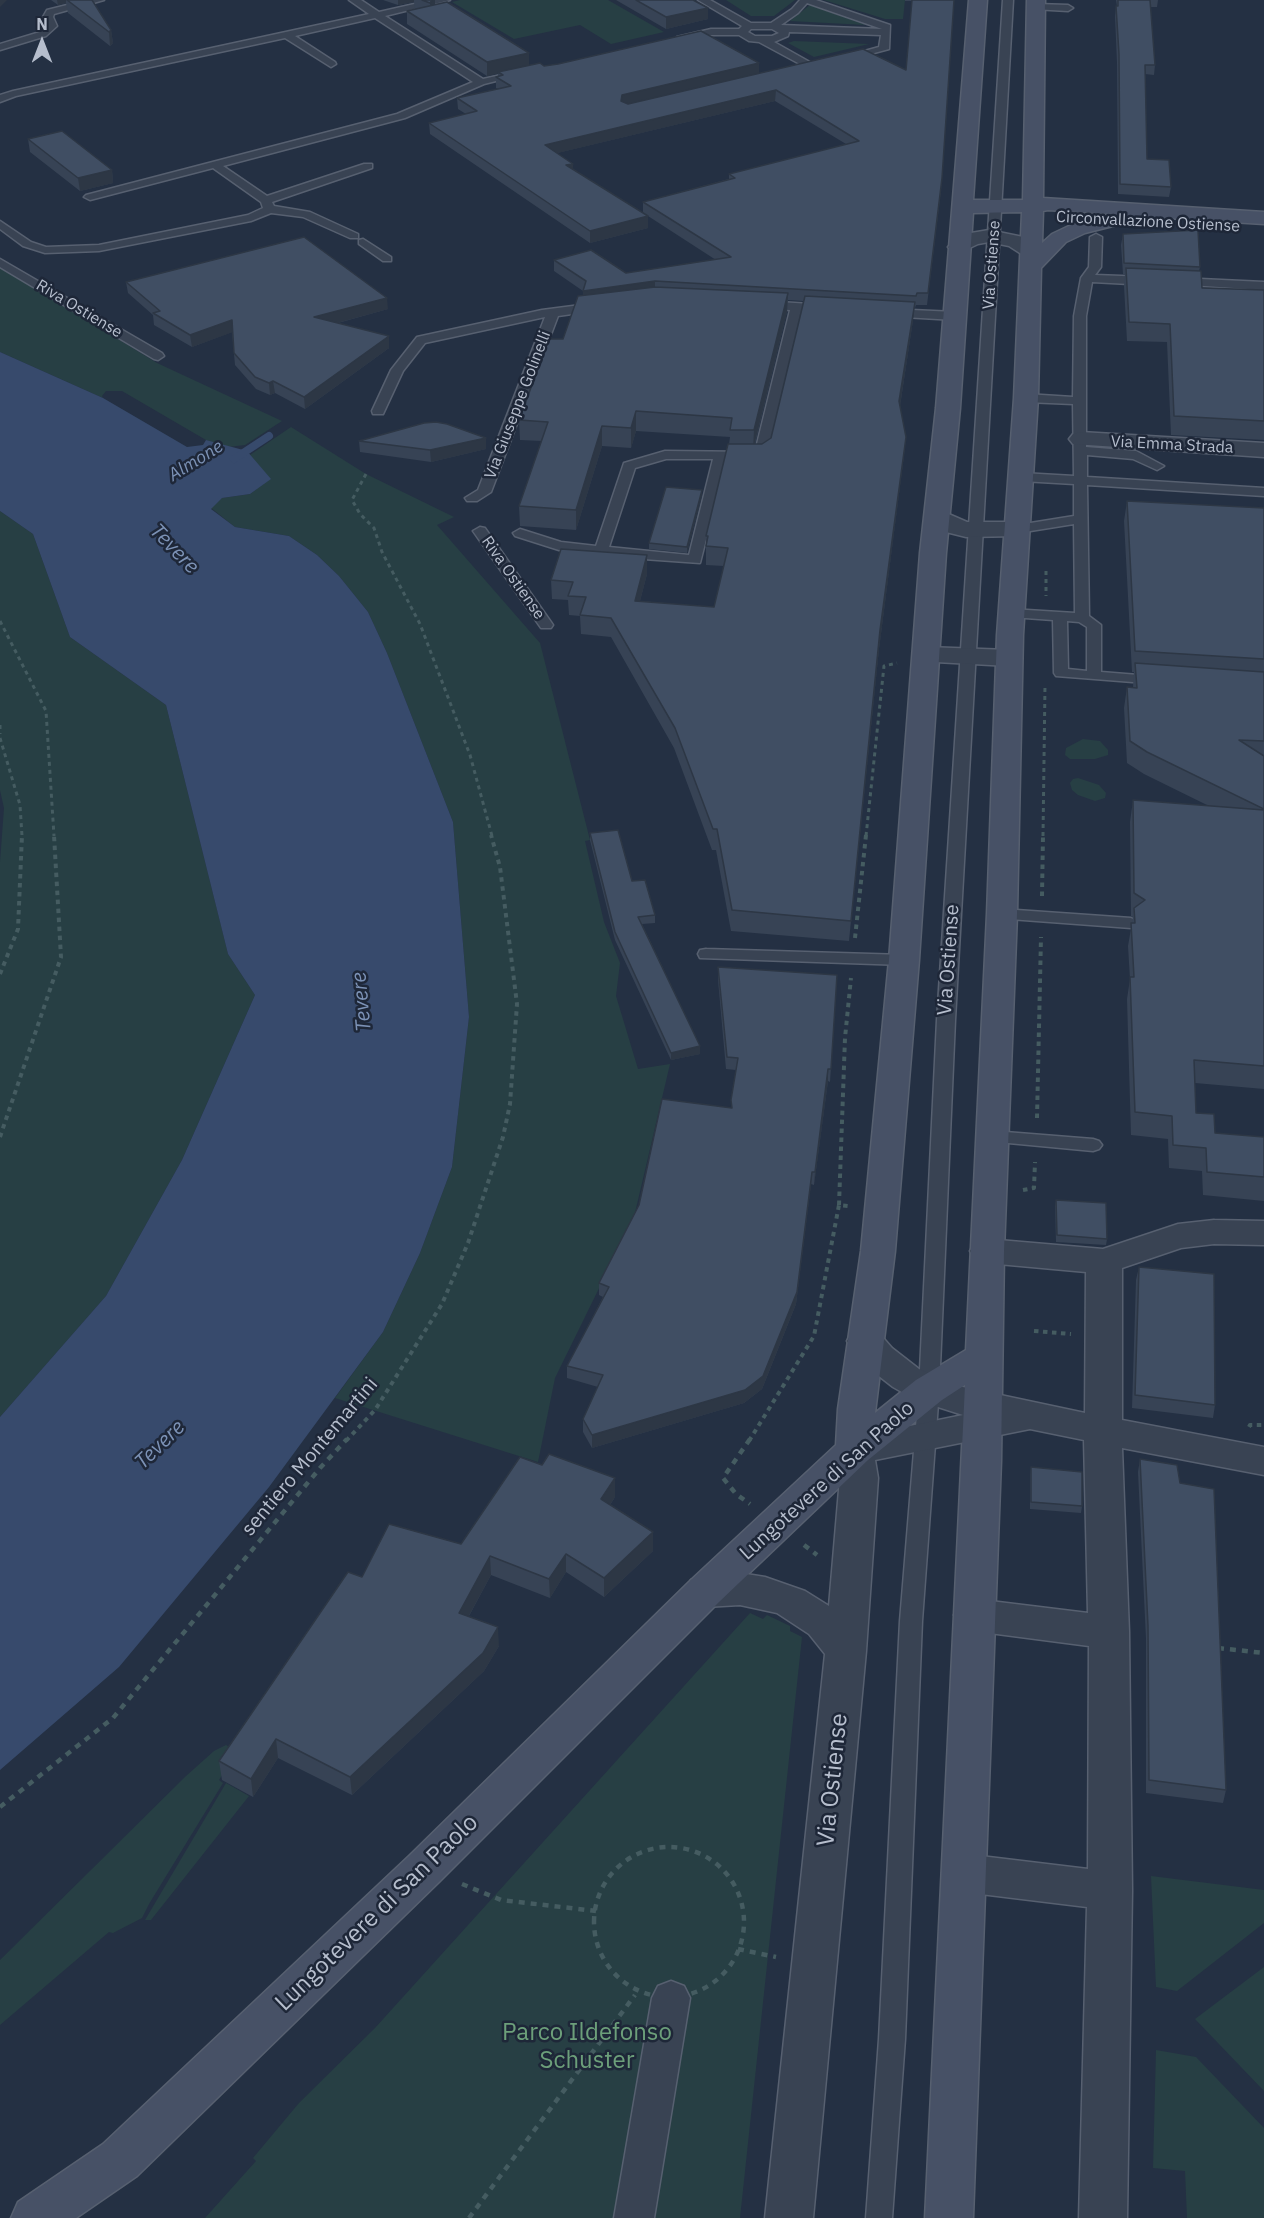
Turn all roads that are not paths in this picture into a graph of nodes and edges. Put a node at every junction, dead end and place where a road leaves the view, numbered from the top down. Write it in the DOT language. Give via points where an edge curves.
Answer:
graph roads {
  1 [pos="99,0"];
  2 [pos="354,0"];
  3 [pos="445,0"];
  4 [pos="703,0"];
  5 [pos="806,0"];
  6 [pos="978,0"];
  7 [pos="1008,0"];
  8 [pos="1036,4"];
  9 [pos="1068,8"];
  10 [pos="377,15"];
  11 [pos="745,29"];
  12 [pos="779,31"];
  13 [pos="886,32"];
  14 [pos="288,35"];
  15 [pos="764,40"];
  16 [pos="665,42"];
  17 [pos="884,44"];
  18 [pos="0,47"];
  19 [pos="842,59"];
  20 [pos="331,64"];
  21 [pos="799,69"];
  22 [pos="527,72"];
  23 [pos="481,82"];
  24 [pos="0,99"];
  25 [pos="215,165"];
  26 [pos="368,166"];
  27 [pos="90,197"];
  28 [pos="267,205"];
  29 [pos="963,206"];
  30 [pos="996,208"];
  31 [pos="1033,210"];
  32 [pos="1264,218"];
  33 [pos="1114,220"];
  34 [pos="0,224"];
  35 [pos="1264,230"];
  36 [pos="994,237"];
  37 [pos="1096,237"];
  38 [pos="959,247"];
  39 [pos="387,259"];
  40 [pos="1030,259"];
  41 [pos="0,262"];
  42 [pos="1087,278"];
  43 [pos="1264,286"];
  44 [pos="610,305"];
  45 [pos="750,305"];
  46 [pos="797,307"];
  47 [pos="844,310"];
  48 [pos="880,312"];
  49 [pos="553,313"];
  50 [pos="955,316"];
  51 [pos="158,356"];
  52 [pos="1026,398"];
  53 [pos="1079,401"];
  54 [pos="378,411"];
  55 [pos="1081,446"];
  56 [pos="1264,450"];
  57 [pos="721,455"];
  58 [pos="1081,476"];
  59 [pos="1022,477"];
  60 [pos="1264,492"];
  61 [pos="472,498"];
  62 [pos="937,516"];
  63 [pos="1081,519"];
  64 [pos="1018,529"];
  65 [pos="480,531"];
  66 [pos="977,531"];
  67 [pos="520,533"];
  68 [pos="601,552"];
  69 [pos="1011,613"];
  70 [pos="1053,616"];
  71 [pos="1082,618"];
  72 [pos="546,625"];
  73 [pos="926,655"];
  74 [pos="968,657"];
  75 [pos="1009,658"];
  76 [pos="1094,676"];
  77 [pos="1172,681"];
  78 [pos="1002,914"];
  79 [pos="1131,923"];
  80 [pos="706,954"];
  81 [pos="904,960"];
  82 [pos="993,1137"];
  83 [pos="1093,1145"];
  84 [pos="1264,1233"];
  85 [pos="987,1251"];
  86 [pos="1104,1261"];
  87 [pos="865,1341"];
  88 [pos="984,1357"];
  89 [pos="929,1390"];
  90 [pos="982,1415"];
  91 [pos="1103,1431"];
  92 [pos="925,1437"];
  93 [pos="855,1450"];
  94 [pos="1264,1461"];
  95 [pos="705,1590"];
  96 [pos="974,1615"];
  97 [pos="1109,1632"];
  98 [pos="846,1651"];
  99 [pos="964,1873"];
  100 [pos="1110,1891"];
  101 [pos="671,1998"];
  102 [pos="120,2160"];
  103 [pos="35,2218"];
  104 [pos="72,2218"];
  105 [pos="634,2218"];
  106 [pos="789,2218"];
  107 [pos="879,2218"];
  108 [pos="949,2218"];
  109 [pos="1103,2218"];
  1 -- 18 [label="lane" via="50,12 52,26 43,34"];
  2 -- 10 [label="lane"];
  3 -- 10 [label="lane"];
  4 -- 11 [label="lane"];
  5 -- 12 [label="lane"];
  5 -- 13 [label="lane" via="887,27"];
  6 -- 29 [label="main road, Via Ostiense"];
  7 -- 30 [label="lane, Via Ostiense"];
  8 -- 9 [label="lane, Via Ostiense"];
  8 -- 31 [label="main road, Via Ostiense"];
  10 -- 14 [label="lane"];
  10 -- 23 [label="lane"];
  11 -- 12 [label="lane"];
  11 -- 15 [label="lane" via="753,39"];
  11 -- 16 [label="lane"];
  12 -- 13 [label="lane"];
  12 -- 15 [label="lane"];
  12 -- 17 [label="lane"];
  13 -- 17 [label="lane"];
  14 -- 20 [label="lane"];
  14 -- 24 [label="lane"];
  15 -- 21 [label="lane" via="816,65"];
  17 -- 19 [label="lane" via="884,49"];
  22 -- 23 [label="lane"];
  23 -- 25 [label="lane" via="401,116"];
  25 -- 27 [label="lane"];
  25 -- 28 [label="lane"];
  26 -- 28 [label="lane"];
  28 -- 34 [label="lane" via="251,218 203,229 69,250 27,244"];
  28 -- 39 [label="lane" via="306,214 359,239"];
  29 -- 30 [label="main road"];
  29 -- 38 [label="main road, Via Ostiense"];
  30 -- 31 [label="main road"];
  30 -- 36 [label="lane, Via Ostiense"];
  31 -- 32 [label="main road, Circonvallazione Ostiense"];
  31 -- 33 [label="main road, Circonvallazione Ostiense"];
  31 -- 40 [label="main road, Via Ostiense"];
  33 -- 35 [label="main road, Circonvallazione Ostiense"];
  33 -- 40 [label="main road" via="1059,238"];
  36 -- 38 [label="street" via="972,238"];
  36 -- 40 [label="street" via="1016,241"];
  36 -- 66 [label="lane, Via Ostiense"];
  37 -- 42 [label="lane" via="1095,267"];
  38 -- 50 [label="main road, Via Ostiense"];
  40 -- 52 [label="main road, Via Ostiense"];
  41 -- 51 [label="lane, Riva Ostiense"];
  42 -- 43 [label="lane"];
  42 -- 53 [label="lane" via="1080,316"];
  44 -- 49 [label="lane, Via Giuseppe Golinelli"];
  45 -- 46 [label="lane"];
  46 -- 47 [label="lane"];
  46 -- 57 [label="lane" via="761,456"];
  48 -- 50 [label="lane"];
  49 -- 54 [label="lane" via="421,340 397,370"];
  49 -- 61 [label="lane, Via Giuseppe Golinelli" via="484,492"];
  50 -- 62 [label="main road, Via Ostiense"];
  52 -- 53 [label="lane"];
  52 -- 59 [label="main road, Via Ostiense"];
  53 -- 55 [label="lane"];
  55 -- 56 [label="street, Via Emma Strada"];
  55 -- 58 [label="lane"];
  55 -- 58 [label="lane" via="1136,455 1156,466 1137,475"];
  57 -- 68 [label="lane" via="665,455 629,466"];
  57 -- 68 [label="lane" via="695,561"];
  58 -- 59 [label="lane"];
  58 -- 60 [label="lane"];
  58 -- 63 [label="lane"];
  59 -- 64 [label="main road, Via Ostiense"];
  62 -- 66 [label="street" via="955,527"];
  62 -- 73 [label="main road, Via Ostiense"];
  63 -- 64 [label="lane"];
  63 -- 71 [label="lane"];
  64 -- 66 [label="street"];
  64 -- 69 [label="main road, Via Ostiense"];
  65 -- 72 [label="lane, Riva Ostiense"];
  66 -- 74 [label="lane, Via Ostiense"];
  67 -- 68 [label="lane" via="558,546"];
  69 -- 70 [label="lane"];
  69 -- 75 [label="main road, Via Ostiense"];
  70 -- 71 [label="lane"];
  70 -- 76 [label="lane" via="1061,673"];
  71 -- 76 [label="lane" via="1094,625"];
  73 -- 74 [label="street"];
  73 -- 81 [label="main road, Via Ostiense"];
  74 -- 75 [label="street"];
  74 -- 89 [label="lane, Via Ostiense"];
  75 -- 78 [label="main road, Via Ostiense"];
  76 -- 77 [label="lane"];
  78 -- 79 [label="lane"];
  78 -- 82 [label="main road, Via Ostiense"];
  80 -- 81 [label="lane"];
  81 -- 87 [label="main road, Via Ostiense" via="878,1251"];
  82 -- 83 [label="lane"];
  82 -- 85 [label="main road, Via Ostiense"];
  84 -- 86 [label="street" via="1178,1236"];
  85 -- 86 [label="street"];
  85 -- 88 [label="main road, Via Ostiense"];
  86 -- 91 [label="street"];
  87 -- 89 [label="street" via="892,1368"];
  87 -- 93 [label="main road, Via Ostiense"];
  88 -- 89 [label="main road, Lungotevere di San Paolo"];
  88 -- 90 [label="main road, Via Ostiense"];
  89 -- 90 [label="street"];
  89 -- 92 [label="lane, Via Ostiense"];
  89 -- 93 [label="main road, Lungotevere di San Paolo"];
  90 -- 91 [label="street" via="1031,1415"];
  90 -- 92 [label="street"];
  90 -- 96 [label="main road, Via Ostiense"];
  91 -- 94 [label="street"];
  91 -- 97 [label="street"];
  92 -- 93 [label="street"];
  92 -- 107 [label="lane, Via Ostiense" via="910,1621 892,2039"];
  93 -- 95 [label="main road, Lungotevere di San Paolo"];
  93 -- 98 [label="street, Via Ostiense" via="859,1478"];
  95 -- 98 [label="street, Lungotevere di San Paolo" via="740,1589 791,1602 823,1623"];
  95 -- 102 [label="main road, Lungotevere di San Paolo" via="425,1868"];
  96 -- 97 [label="street"];
  96 -- 99 [label="main road, Via Ostiense"];
  97 -- 100 [label="street"];
  98 -- 106 [label="street, Via Ostiense"];
  99 -- 100 [label="street"];
  99 -- 108 [label="main road, Via Ostiense"];
  100 -- 109 [label="street"];
  101 -- 105 [label="street"];
  102 -- 103 [label="main road, Lungotevere di San Paolo"];
  102 -- 104 [label="main road"];
}
